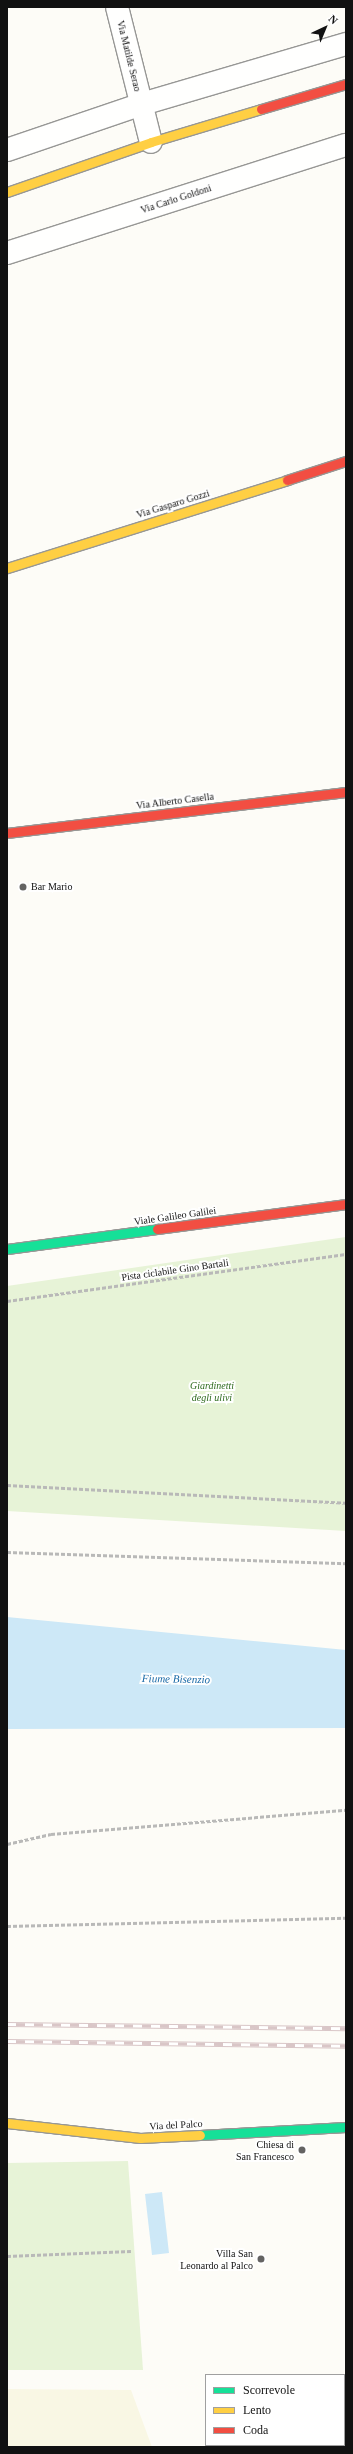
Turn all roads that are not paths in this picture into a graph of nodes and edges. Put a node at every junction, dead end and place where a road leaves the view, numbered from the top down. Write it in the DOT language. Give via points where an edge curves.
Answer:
graph roads {
  1 [pos="117,7"];
  2 [pos="346,44"];
  3 [pos="346,84"];
  4 [pos="142,104"];
  5 [pos="151,142"];
  6 [pos="346,145"];
  7 [pos="7,150"];
  8 [pos="7,192"];
  9 [pos="7,253"];
  10 [pos="346,461"];
  11 [pos="7,568"];
  12 [pos="346,792"];
  13 [pos="7,833"];
  14 [pos="346,1204"];
  15 [pos="7,1249"];
  16 [pos="7,2123"];
  17 [pos="346,2127"];
  1 -- 4 [label="street, Via Matilde Serao"];
  2 -- 4 [label="street"];
  3 -- 5 [label="street"];
  4 -- 5 [label="street"];
  4 -- 7 [label="street"];
  5 -- 8 [label="street"];
  6 -- 9 [label="street, Via Carlo Goldoni"];
  10 -- 11 [label="street, Via Gasparo Gozzi"];
  12 -- 13 [label="street, Via Alberto Casella"];
  14 -- 15 [label="street, Viale Galileo Galilei"];
  16 -- 17 [label="street, Via del Palco" via="140,2138"];
}
